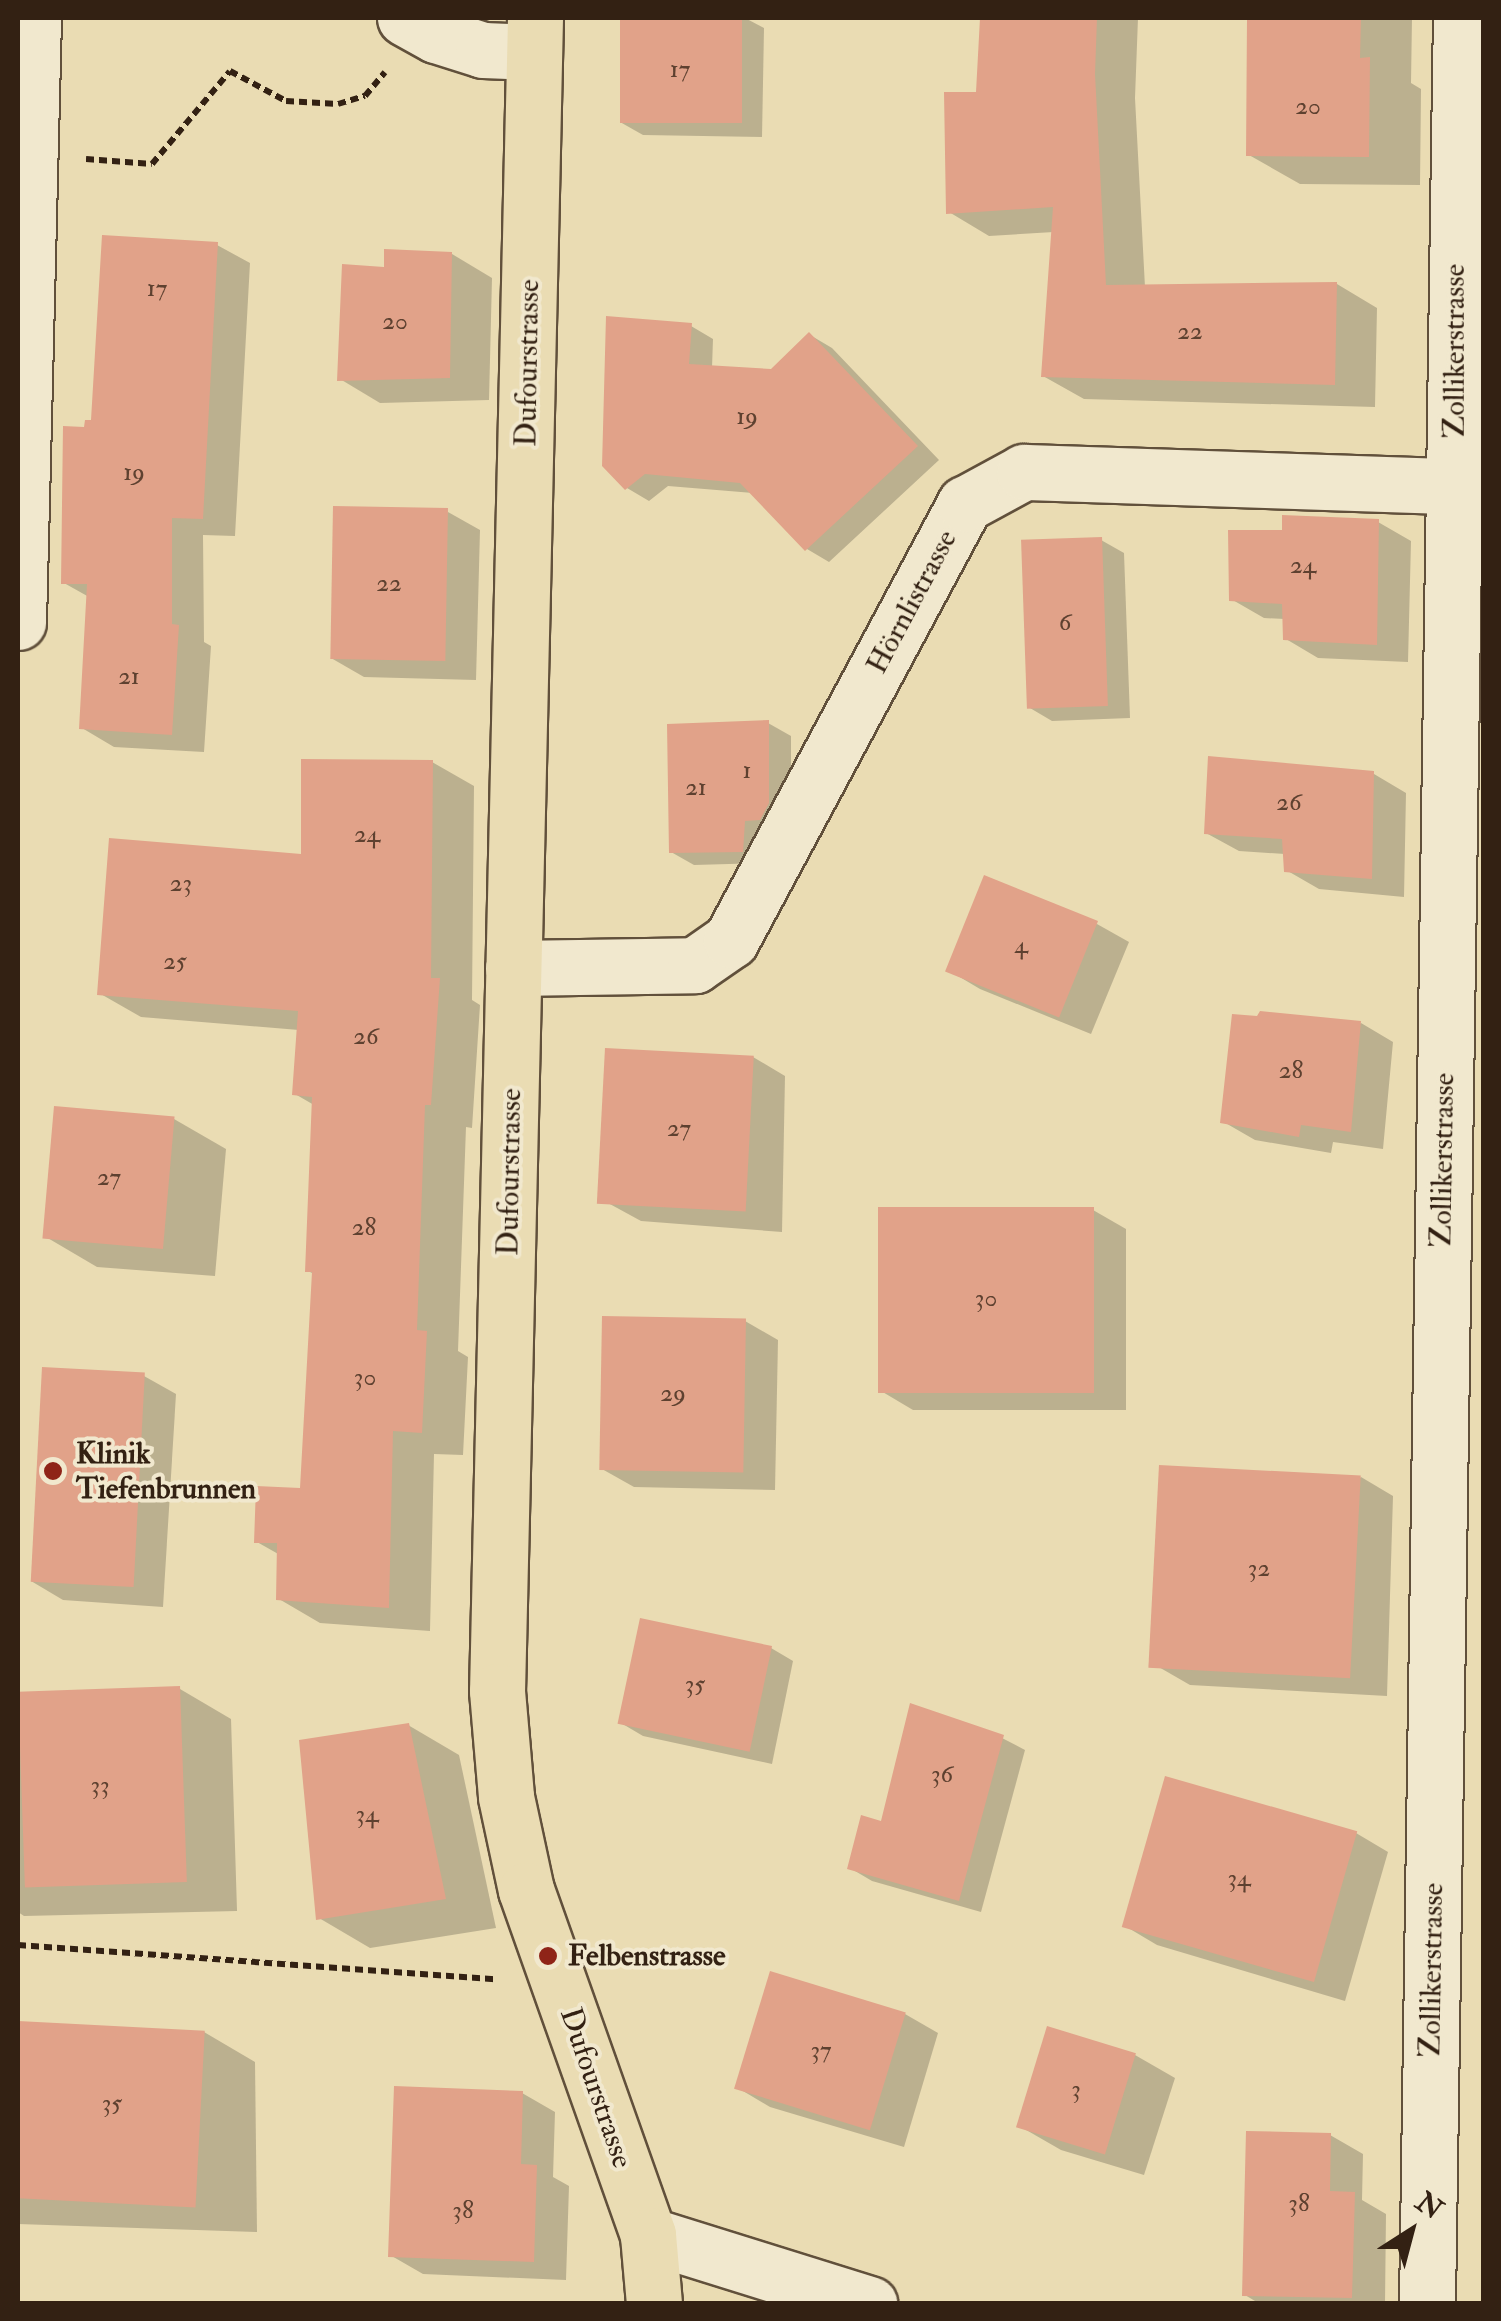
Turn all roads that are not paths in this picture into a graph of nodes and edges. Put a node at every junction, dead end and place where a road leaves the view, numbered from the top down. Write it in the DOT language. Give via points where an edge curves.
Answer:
graph roads {
  1 [pos="33,18"];
  2 [pos="1461,18"];
  3 [pos="534,35"];
  4 [pos="397,42"];
  5 [pos="1455,486"];
  6 [pos="1484,552"];
  7 [pos="18,622"];
  8 [pos="513,968"];
  9 [pos="648,2234"];
  10 [pos="654,2304"];
  11 [pos="870,2304"];
  12 [pos="1427,2304"];
  1 -- 7 [label="street"];
  2 -- 5 [label="street, Zollikerstrasse"];
  3 -- 4 [label="street" via="484,50 436,35"];
  3 -- 8 [label="main road, Dufourstrasse"];
  5 -- 6 [label="street"];
  5 -- 8 [label="street, Hörnlistrasse" via="1024,472 965,504 731,940 694,965"];
  5 -- 12 [label="street, Zollikerstrasse"];
  8 -- 9 [label="main road, Dufourstrasse" via="497,1691 506,1797 542,1940"];
  9 -- 10 [label="main road, Dufourstrasse"];
  9 -- 11 [label="street"];
}
